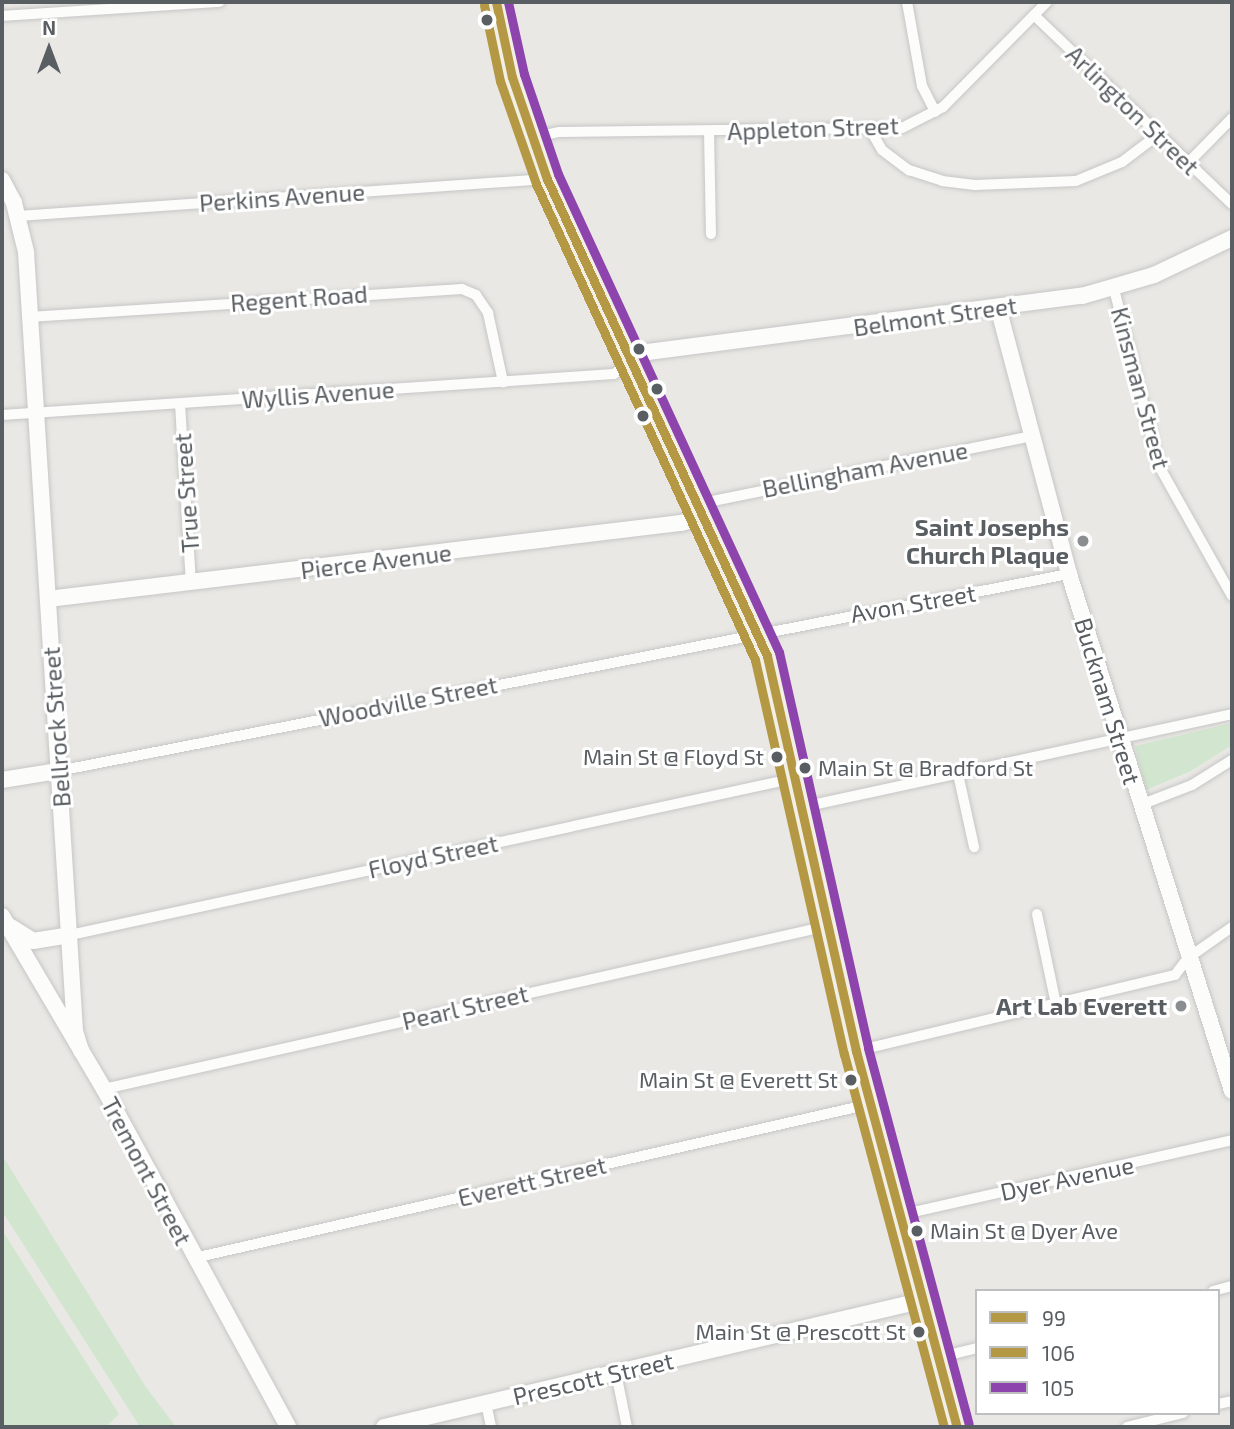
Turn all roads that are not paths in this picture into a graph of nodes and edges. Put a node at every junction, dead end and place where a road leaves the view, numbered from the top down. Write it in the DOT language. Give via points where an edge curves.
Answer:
graph roads {
  1 [pos="12,2"];
  2 [pos="220,2"];
  3 [pos="496,2"];
  4 [pos="907,2"];
  5 [pos="1047,2"];
  6 [pos="179,3"];
  7 [pos="7,15"];
  8 [pos="1034,15"];
  9 [pos="935,112"];
  10 [pos="1232,118"];
  11 [pos="709,131"];
  12 [pos="872,131"];
  13 [pos="1159,134"];
  14 [pos="531,138"];
  15 [pos="1188,163"];
  16 [pos="547,179"];
  17 [pos="2,180"];
  18 [pos="1232,205"];
  19 [pos="18,216"];
  20 [pos="711,233"];
  21 [pos="1232,238"];
  22 [pos="1114,289"];
  23 [pos="998,307"];
  24 [pos="29,317"];
  25 [pos="630,362"];
  26 [pos="503,382"];
  27 [pos="180,404"];
  28 [pos="35,407"];
  29 [pos="2,415"];
  30 [pos="1032,436"];
  31 [pos="701,510"];
  32 [pos="1069,574"];
  33 [pos="191,582"];
  34 [pos="1232,596"];
  35 [pos="48,599"];
  36 [pos="758,631"];
  37 [pos="1232,713"];
  38 [pos="1119,738"];
  39 [pos="1232,760"];
  40 [pos="58,771"];
  41 [pos="958,774"];
  42 [pos="796,778"];
  43 [pos="2,780"];
  44 [pos="1140,805"];
  45 [pos="803,807"];
  46 [pos="974,847"];
  47 [pos="1037,914"];
  48 [pos="2,916"];
  49 [pos="827,926"];
  50 [pos="1232,927"];
  51 [pos="70,934"];
  52 [pos="1188,958"];
  53 [pos="1056,1004"];
  54 [pos="81,1051"];
  55 [pos="856,1051"];
  56 [pos="1227,1057"];
  57 [pos="104,1089"];
  58 [pos="1232,1091"];
  59 [pos="870,1104"];
  60 [pos="1232,1140"];
  61 [pos="901,1215"];
  62 [pos="194,1258"];
  63 [pos="924,1300"];
  64 [pos="975,1348"];
  65 [pos="941,1357"];
  66 [pos="616,1373"];
  67 [pos="486,1403"];
  68 [pos="1175,1415"];
  69 [pos="288,1427"];
  70 [pos="384,1427"];
  71 [pos="491,1427"];
  72 [pos="627,1427"];
  73 [pos="957,1427"];
  74 [pos="1127,1427"];
  1 -- 7 [label="street"];
  2 -- 6 [label="street"];
  3 -- 14 [label="main road"];
  4 -- 9 [label="street" via="922,86"];
  5 -- 8 [label="street, Appleton Street"];
  6 -- 7 [label="street"];
  8 -- 9 [label="street, Appleton Street"];
  8 -- 13 [label="street, Arlington Street"];
  9 -- 12 [label="street, Appleton Street" via="902,128"];
  10 -- 15 [label="street"];
  11 -- 12 [label="street, Appleton Street"];
  11 -- 14 [label="street, Appleton Street" via="555,132"];
  11 -- 20 [label="street"];
  12 -- 13 [label="street" via="882,150 909,170 975,185 1083,179 1122,162"];
  13 -- 15 [label="street, Arlington Street"];
  14 -- 16 [label="main road"];
  15 -- 18 [label="street, Arlington Street"];
  16 -- 19 [label="street, Perkins Avenue"];
  16 -- 25 [label="main road"];
  17 -- 19 [label="street, Bellrock Street"];
  19 -- 24 [label="street, Bellrock Street" via="26,252"];
  21 -- 22 [label="street, Belmont Street"];
  22 -- 23 [label="street, Belmont Street"];
  22 -- 34 [label="street, Kinsman Street" via="1159,466"];
  23 -- 25 [label="street, Belmont Street" via="648,352"];
  23 -- 30 [label="street, Bucknam Street"];
  24 -- 26 [label="street, Regent Road" via="462,289 476,295 488,313"];
  24 -- 28 [label="street, Bellrock Street"];
  25 -- 26 [label="street, Wyllis Avenue" via="614,374"];
  25 -- 31 [label="main road"];
  26 -- 27 [label="street, Wyllis Avenue"];
  27 -- 28 [label="street, Wyllis Avenue"];
  27 -- 33 [label="street, True Street"];
  28 -- 29 [label="street, Wyllis Avenue"];
  28 -- 35 [label="street, Bellrock Street"];
  30 -- 31 [label="street, Bellingham Avenue"];
  30 -- 32 [label="street, Bucknam Street"];
  31 -- 33 [label="street, Pierce Avenue" via="681,523"];
  31 -- 36 [label="main road"];
  32 -- 36 [label="street, Avon Street"];
  32 -- 38 [label="street, Bucknam Street"];
  33 -- 35 [label="street, Pierce Avenue"];
  35 -- 40 [label="street, Bellrock Street"];
  36 -- 40 [label="street, Woodville Street"];
  36 -- 42 [label="main road"];
  37 -- 38 [label="street"];
  38 -- 41 [label="street"];
  38 -- 44 [label="street, Bucknam Street"];
  39 -- 44 [label="street" via="1192,785"];
  40 -- 43 [label="street"];
  40 -- 51 [label="street, Bellrock Street"];
  41 -- 45 [label="street"];
  41 -- 46 [label="street"];
  42 -- 45 [label="main road"];
  42 -- 51 [label="street, Floyd Street"];
  44 -- 52 [label="street, Bucknam Street"];
  45 -- 49 [label="main road"];
  47 -- 53 [label="street"];
  48 -- 51 [label="street, Tremont Street" via="18,934 33,941"];
  48 -- 54 [label="street, Tremont Street"];
  49 -- 55 [label="main road"];
  49 -- 57 [label="street, Pearl Street"];
  50 -- 52 [label="street"];
  51 -- 54 [label="street, Bellrock Street" via="75,1031"];
  52 -- 53 [label="street" via="1175,975"];
  52 -- 56 [label="street, Bucknam Street"];
  53 -- 55 [label="street"];
  54 -- 57 [label="street, Tremont Street"];
  55 -- 59 [label="main road"];
  56 -- 58 [label="street, Bucknam Street"];
  57 -- 62 [label="street, Tremont Street"];
  59 -- 61 [label="main road"];
  59 -- 62 [label="street, Everett Street"];
  60 -- 61 [label="street, Dyer Avenue"];
  61 -- 63 [label="main road"];
  62 -- 69 [label="street, Tremont Street"];
  63 -- 65 [label="main road"];
  63 -- 66 [label="street, Prescott Street"];
  64 -- 65 [label="street"];
  65 -- 73 [label="main road"];
  66 -- 67 [label="street, Prescott Street"];
  66 -- 72 [label="street"];
  67 -- 70 [label="street, Prescott Street"];
  67 -- 71 [label="street"];
  68 -- 74 [label="street"];
}
